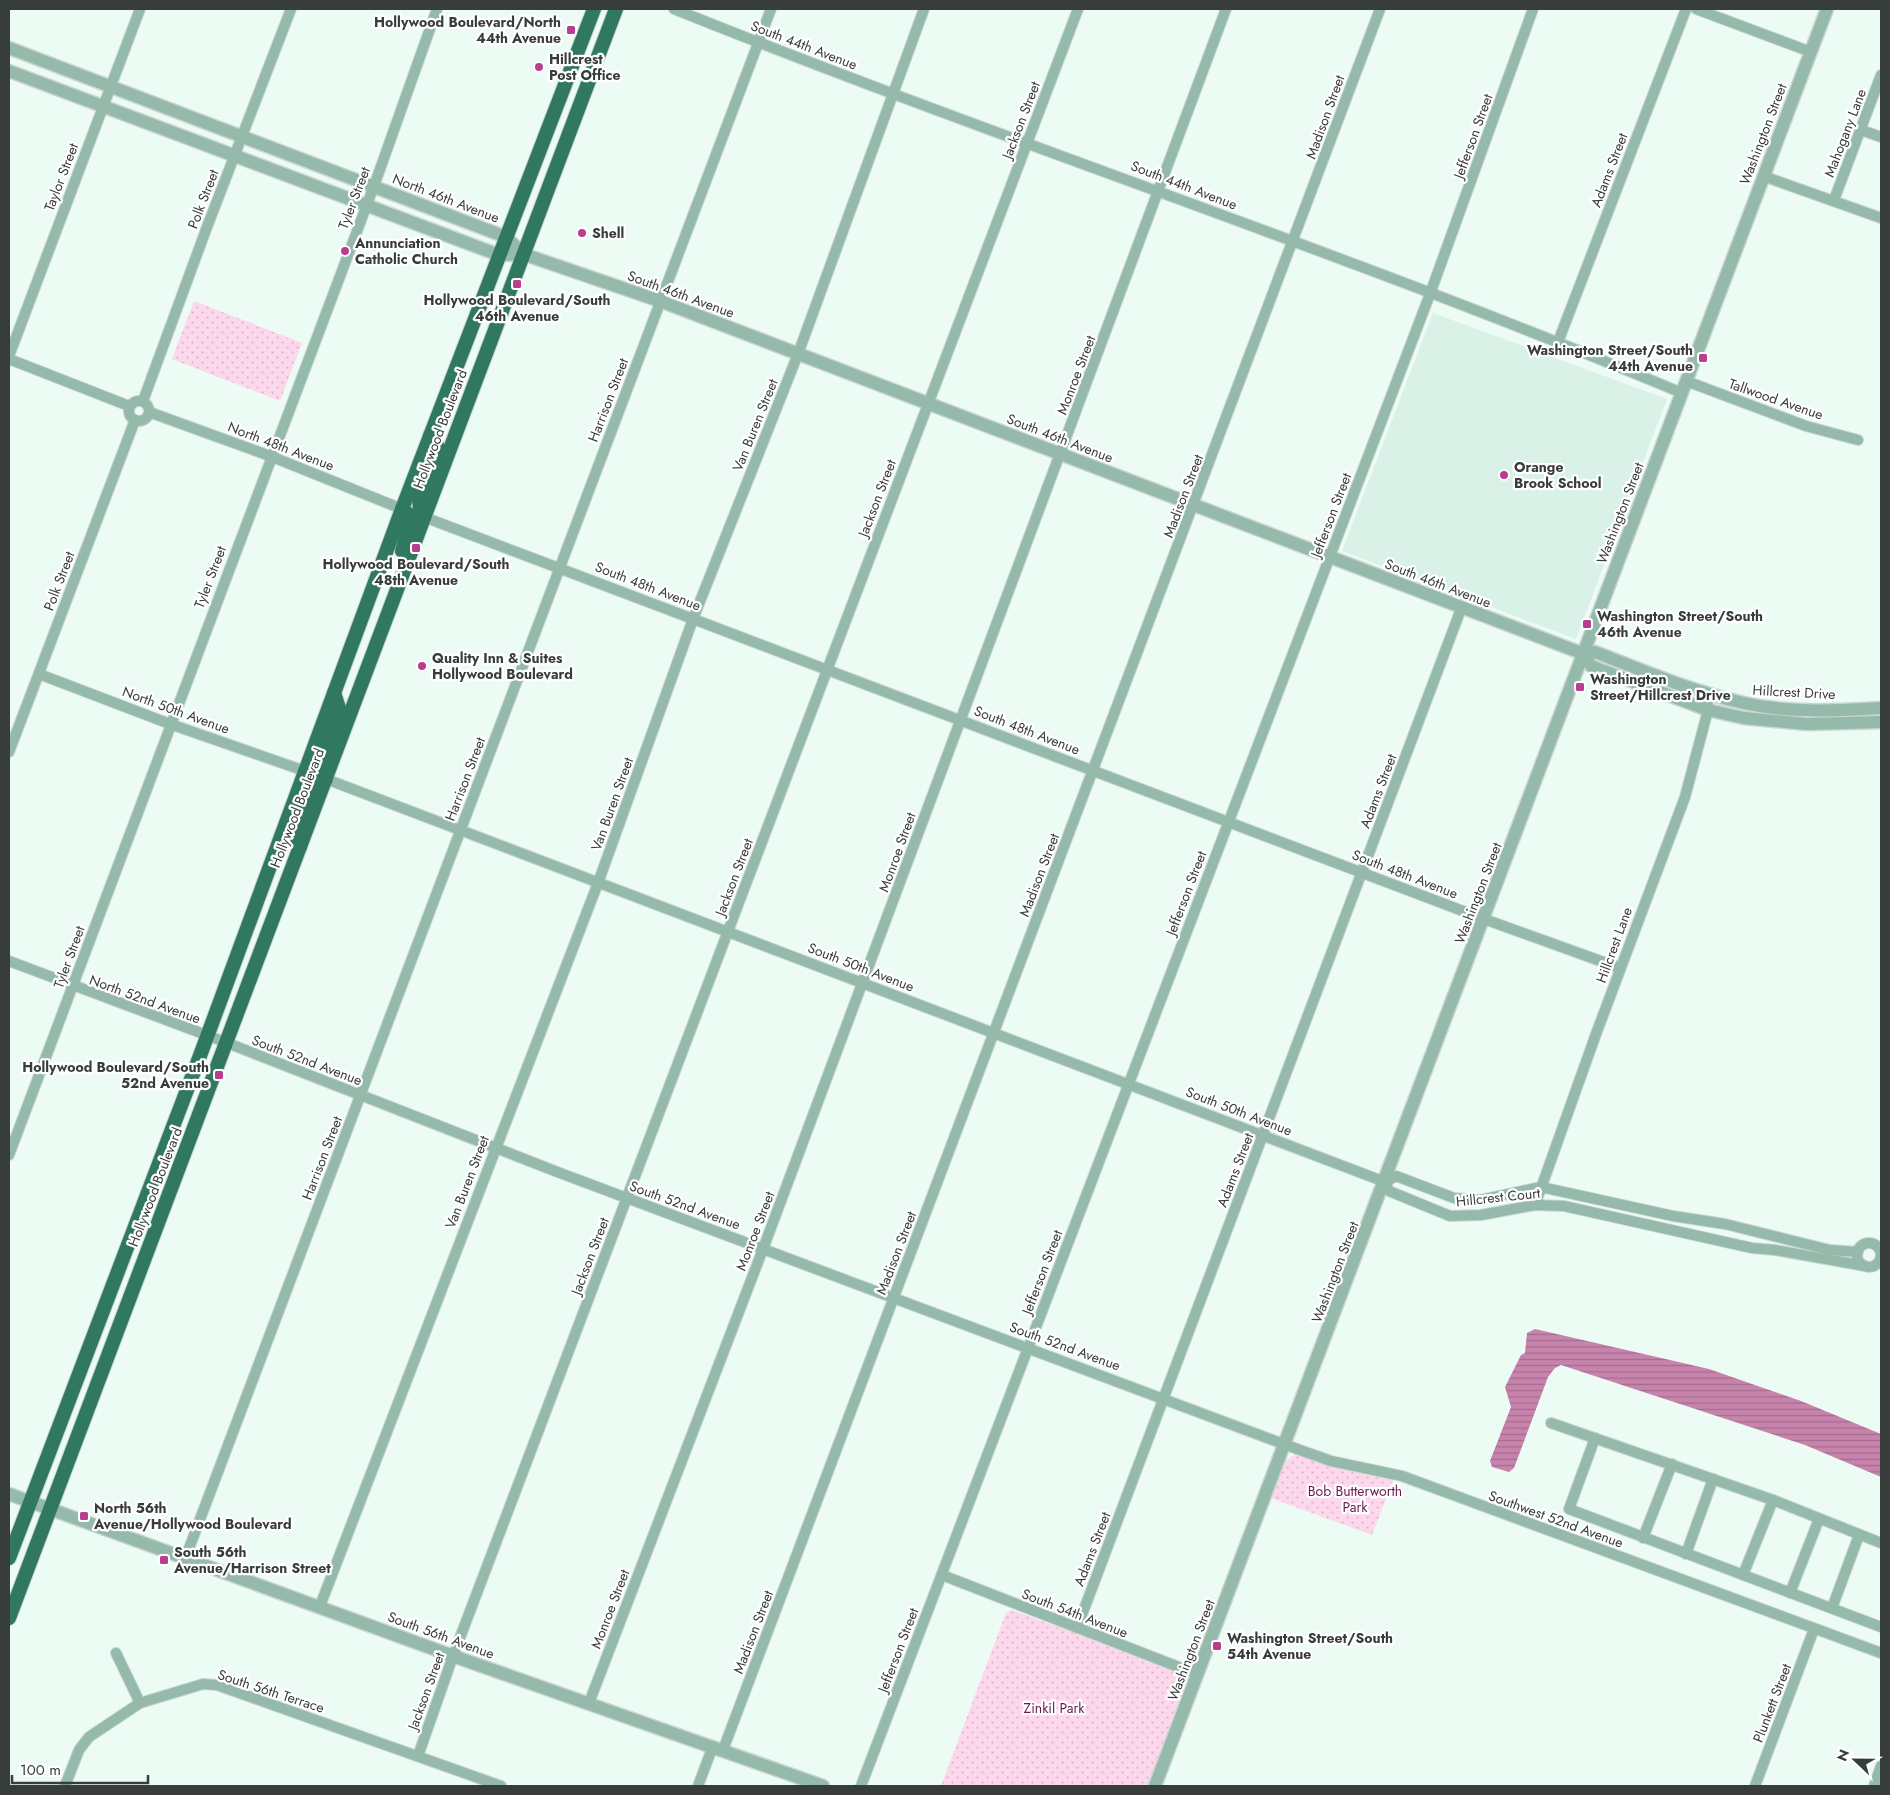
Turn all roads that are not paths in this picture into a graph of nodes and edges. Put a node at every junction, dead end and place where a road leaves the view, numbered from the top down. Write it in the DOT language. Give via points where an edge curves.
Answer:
graph roads {
  1 [pos="140,9"];
  2 [pos="291,9"];
  3 [pos="437,9"];
  4 [pos="594,9"];
  5 [pos="607,9"];
  6 [pos="616,9"];
  7 [pos="674,9"];
  8 [pos="771,9"];
  9 [pos="924,9"];
  10 [pos="1078,9"];
  11 [pos="1226,9"];
  12 [pos="1380,9"];
  13 [pos="1533,9"];
  14 [pos="1686,9"];
  15 [pos="1696,9"];
  16 [pos="1827,9"];
  17 [pos="758,42"];
  18 [pos="9,48"];
  19 [pos="1811,52"];
  20 [pos="9,71"];
  21 [pos="1881,75"];
  22 [pos="588,84"];
  23 [pos="110,86"];
  24 [pos="892,93"];
  25 [pos="103,106"];
  26 [pos="1861,130"];
  27 [pos="242,137"];
  28 [pos="1881,137"];
  29 [pos="1027,142"];
  30 [pos="234,156"];
  31 [pos="1763,176"];
  32 [pos="374,186"];
  33 [pos="1159,191"];
  34 [pos="1834,200"];
  35 [pos="366,206"];
  36 [pos="1881,218"];
  37 [pos="506,237"];
  38 [pos="1293,242"];
  39 [pos="523,254"];
  40 [pos="499,255"];
  41 [pos="1430,294"];
  42 [pos="660,301"];
  43 [pos="1558,342"];
  44 [pos="798,354"];
  45 [pos="9,357"];
  46 [pos="1684,387"];
  47 [pos="143,401"];
  48 [pos="928,404"];
  49 [pos="129,406"];
  50 [pos="149,412"];
  51 [pos="135,420"];
  52 [pos="430,436"];
  53 [pos="1858,440"];
  54 [pos="1060,455"];
  55 [pos="270,456"];
  56 [pos="1194,506"];
  57 [pos="402,508"];
  58 [pos="424,517"];
  59 [pos="1329,558"];
  60 [pos="560,567"];
  61 [pos="394,599"];
  62 [pos="1461,609"];
  63 [pos="693,619"];
  64 [pos="1584,654"];
  65 [pos="827,669"];
  66 [pos="39,674"];
  67 [pos="334,693"];
  68 [pos="1707,694"];
  69 [pos="1881,708"];
  70 [pos="1708,710"];
  71 [pos="961,720"];
  72 [pos="1881,722"];
  73 [pos="170,724"];
  74 [pos="9,752"];
  75 [pos="1094,770"];
  76 [pos="305,771"];
  77 [pos="326,779"];
  78 [pos="1228,822"];
  79 [pos="460,830"];
  80 [pos="300,847"];
  81 [pos="1362,873"];
  82 [pos="598,883"];
  83 [pos="1484,919"];
  84 [pos="728,932"];
  85 [pos="9,961"];
  86 [pos="1620,968"];
  87 [pos="863,982"];
  88 [pos="73,987"];
  89 [pos="994,1032"];
  90 [pos="217,1039"];
  91 [pos="1128,1083"];
  92 [pos="360,1095"];
  93 [pos="1263,1134"];
  94 [pos="495,1147"];
  95 [pos="9,1155"];
  96 [pos="1386,1182"];
  97 [pos="1541,1187"];
  98 [pos="627,1198"];
  99 [pos="1535,1204"];
  100 [pos="763,1249"];
  101 [pos="1858,1252"];
  102 [pos="1865,1266"];
  103 [pos="894,1298"];
  104 [pos="1028,1347"];
  105 [pos="1164,1398"];
  106 [pos="1551,1422"];
  107 [pos="1595,1438"];
  108 [pos="1286,1445"];
  109 [pos="1672,1464"];
  110 [pos="1713,1479"];
  111 [pos="9,1494"];
  112 [pos="1773,1500"];
  113 [pos="30,1502"];
  114 [pos="50,1509"];
  115 [pos="1819,1519"];
  116 [pos="1859,1535"];
  117 [pos="1643,1538"];
  118 [pos="1881,1543"];
  119 [pos="1686,1554"];
  120 [pos="9,1558"];
  121 [pos="185,1559"];
  122 [pos="942,1575"];
  123 [pos="1743,1575"];
  124 [pos="1790,1593"];
  125 [pos="320,1606"];
  126 [pos="1832,1608"];
  127 [pos="9,1618"];
  128 [pos="1881,1627"];
  129 [pos="1077,1628"];
  130 [pos="1814,1629"];
  131 [pos="1881,1652"];
  132 [pos="116,1653"];
  133 [pos="453,1656"];
  134 [pos="1199,1668"];
  135 [pos="140,1703"];
  136 [pos="588,1703"];
  137 [pos="718,1748"];
  138 [pos="418,1756"];
  139 [pos="1881,1766"];
  140 [pos="65,1786"];
  141 [pos="501,1786"];
  142 [pos="698,1786"];
  143 [pos="823,1786"];
  144 [pos="861,1786"];
  145 [pos="1155,1786"];
  146 [pos="1755,1786"];
  147 [pos="1874,1786"];
  1 -- 23 [label="street, Taylor Street"];
  2 -- 27 [label="street, Polk Street"];
  3 -- 32 [label="street, Tyler Street"];
  4 -- 37 [label="highway, Hollywood Boulevard"];
  5 -- 22 [label="highway" via="588,57"];
  6 -- 22 [label="highway, Hollywood Boulevard"];
  7 -- 17 [label="street, South 44th Avenue"];
  8 -- 17 [label="street, Harrison Street"];
  9 -- 24 [label="street, Van Buren Street"];
  10 -- 29 [label="street, Jackson Street"];
  11 -- 33 [label="street, Monroe Street"];
  12 -- 38 [label="street, Madison Street"];
  13 -- 41 [label="street, Jefferson Street"];
  14 -- 43 [label="street, Adams Street"];
  15 -- 19 [label="street"];
  16 -- 19 [label="street, Washington Street"];
  17 -- 24 [label="street, South 44th Avenue"];
  17 -- 42 [label="street, Harrison Street"];
  18 -- 23 [label="street, North 46th Avenue"];
  19 -- 31 [label="street, Washington Street"];
  20 -- 25 [label="street"];
  21 -- 26 [label="street, Mahogany Lane"];
  22 -- 39 [label="highway, Hollywood Boulevard"];
  23 -- 25 [label="street, Taylor Street"];
  23 -- 27 [label="street, North 46th Avenue"];
  24 -- 29 [label="street, South 44th Avenue"];
  24 -- 44 [label="street, Van Buren Street"];
  25 -- 30 [label="street"];
  25 -- 45 [label="street, Taylor Street"];
  26 -- 28 [label="street"];
  26 -- 34 [label="street, Mahogany Lane"];
  27 -- 30 [label="street, Polk Street"];
  27 -- 32 [label="street, North 46th Avenue"];
  29 -- 33 [label="street, South 44th Avenue"];
  29 -- 48 [label="street, Jackson Street"];
  30 -- 35 [label="street"];
  30 -- 47 [label="street, Polk Street"];
  31 -- 34 [label="street"];
  31 -- 46 [label="street, Washington Street"];
  32 -- 35 [label="street, Tyler Street"];
  32 -- 37 [label="street, North 46th Avenue"];
  33 -- 38 [label="street, South 44th Avenue"];
  33 -- 54 [label="street, Monroe Street"];
  34 -- 36 [label="street"];
  35 -- 40 [label="street"];
  35 -- 55 [label="street, Tyler Street"];
  37 -- 39 [label="street, North 46th Avenue"];
  37 -- 40 [label="highway, Hollywood Boulevard"];
  38 -- 41 [label="street, South 44th Avenue"];
  38 -- 56 [label="street, Madison Street"];
  39 -- 40 [label="street"];
  39 -- 42 [label="street, South 46th Avenue"];
  39 -- 58 [label="highway, Hollywood Boulevard"];
  40 -- 52 [label="highway, Hollywood Boulevard"];
  41 -- 43 [label="street, South 44th Avenue"];
  41 -- 59 [label="street, Jefferson Street"];
  42 -- 44 [label="street, South 46th Avenue"];
  42 -- 60 [label="street, Harrison Street"];
  43 -- 46 [label="street, South 44th Avenue"];
  44 -- 48 [label="street, South 46th Avenue"];
  44 -- 63 [label="street, Van Buren Street"];
  45 -- 49 [label="street"];
  46 -- 53 [label="street, Tallwood Avenue"];
  46 -- 64 [label="street, Washington Street"];
  47 -- 49 [label="street" via="137,400"];
  47 -- 50 [label="street"];
  48 -- 54 [label="street, South 46th Avenue"];
  48 -- 65 [label="street, Jackson Street"];
  49 -- 51 [label="street" via="128,413"];
  50 -- 51 [label="street" via="144,420"];
  50 -- 55 [label="street, North 48th Avenue"];
  51 -- 66 [label="street, Polk Street"];
  52 -- 57 [label="highway, Hollywood Boulevard"];
  52 -- 58 [label="highway" via="438,448 419,496 420,513"];
  54 -- 56 [label="street, South 46th Avenue"];
  54 -- 71 [label="street, Monroe Street"];
  55 -- 57 [label="street, North 48th Avenue"];
  55 -- 73 [label="street, Tyler Street"];
  56 -- 59 [label="street, South 46th Avenue"];
  56 -- 75 [label="street, Madison Street"];
  57 -- 61 [label="highway" via="408,514 410,524 389,586"];
  57 -- 67 [label="highway, Hollywood Boulevard"];
  58 -- 60 [label="street, South 48th Avenue"];
  58 -- 61 [label="highway, Hollywood Boulevard"];
  59 -- 62 [label="street, South 46th Avenue"];
  59 -- 78 [label="street, Jefferson Street"];
  60 -- 63 [label="street, South 48th Avenue"];
  60 -- 79 [label="street, Harrison Street"];
  61 -- 77 [label="highway, Hollywood Boulevard"];
  62 -- 64 [label="street, South 46th Avenue"];
  62 -- 81 [label="street, Adams Street"];
  63 -- 65 [label="street, South 48th Avenue"];
  63 -- 82 [label="street, Van Buren Street"];
  64 -- 68 [label="street, South 46th Avenue" via="1595,652"];
  64 -- 70 [label="street, South 46th Avenue" via="1591,666"];
  64 -- 83 [label="street, Washington Street"];
  65 -- 71 [label="street, South 48th Avenue"];
  65 -- 84 [label="street, Jackson Street"];
  66 -- 73 [label="street, North 50th Avenue"];
  66 -- 74 [label="street, Polk Street"];
  67 -- 76 [label="highway, Hollywood Boulevard"];
  67 -- 77 [label="highway" via="339,708 318,770"];
  68 -- 69 [label="street, Hillcrest Drive" via="1775,708"];
  68 -- 70 [label="street, Hillcrest Lane"];
  70 -- 72 [label="street, Hillcrest Drive" via="1774,722"];
  70 -- 86 [label="street, Hillcrest Lane" via="1685,796"];
  71 -- 75 [label="street, South 48th Avenue"];
  71 -- 87 [label="street, Monroe Street"];
  73 -- 76 [label="street, North 50th Avenue"];
  73 -- 88 [label="street, Tyler Street"];
  75 -- 78 [label="street, South 48th Avenue"];
  75 -- 89 [label="street, Madison Street"];
  76 -- 80 [label="highway" via="310,775 311,783 295,832"];
  76 -- 90 [label="highway, Hollywood Boulevard"];
  77 -- 79 [label="street, South 50th Avenue"];
  77 -- 80 [label="highway, Hollywood Boulevard"];
  78 -- 81 [label="street, South 48th Avenue"];
  78 -- 91 [label="street, Jefferson Street"];
  79 -- 82 [label="street, South 50th Avenue"];
  79 -- 92 [label="street, Harrison Street"];
  80 -- 90 [label="highway, Hollywood Boulevard"];
  81 -- 83 [label="street, South 48th Avenue"];
  81 -- 93 [label="street, Adams Street"];
  82 -- 84 [label="street, South 50th Avenue"];
  82 -- 94 [label="street, Van Buren Street"];
  83 -- 86 [label="street, South 48th Avenue"];
  83 -- 96 [label="street, Washington Street"];
  84 -- 87 [label="street, South 50th Avenue"];
  84 -- 98 [label="street, Jackson Street"];
  85 -- 88 [label="street, North 52nd Avenue"];
  86 -- 97 [label="street, Hillcrest Lane"];
  87 -- 89 [label="street, South 50th Avenue"];
  87 -- 100 [label="street, Monroe Street"];
  88 -- 90 [label="street, North 52nd Avenue"];
  88 -- 95 [label="street, Tyler Street"];
  89 -- 91 [label="street, South 50th Avenue"];
  89 -- 103 [label="street, Madison Street"];
  90 -- 92 [label="street, South 52nd Avenue"];
  90 -- 113 [label="highway, Hollywood Boulevard"];
  90 -- 114 [label="highway, Hollywood Boulevard"];
  91 -- 93 [label="street, South 50th Avenue"];
  91 -- 104 [label="street, Jefferson Street"];
  92 -- 94 [label="street, South 52nd Avenue"];
  92 -- 121 [label="street, Harrison Street"];
  93 -- 96 [label="street, South 50th Avenue"];
  93 -- 105 [label="street, Adams Street"];
  94 -- 98 [label="street, South 52nd Avenue"];
  94 -- 125 [label="street, Van Buren Street"];
  96 -- 97 [label="street, Hillcrest Court" via="1396,1176 1454,1198 1480,1200"];
  96 -- 99 [label="street, Hillcrest Court" via="1389,1191 1450,1216 1481,1215"];
  96 -- 108 [label="street, Washington Street"];
  97 -- 99 [label="street, Hillcrest Lane"];
  97 -- 101 [label="street, Hillcrest Court" via="1724,1224 1830,1250"];
  98 -- 100 [label="street, South 52nd Avenue"];
  98 -- 133 [label="street, Jackson Street"];
  99 -- 102 [label="street, Hillcrest Court" via="1564,1206 1752,1248"];
  100 -- 103 [label="street, South 52nd Avenue"];
  100 -- 136 [label="street, Monroe Street"];
  101 -- 102 [label="street" via="1858,1259"];
  101 -- 102 [label="street" via="1862,1245 1869,1243 1881,1251 1878,1262"];
  103 -- 104 [label="street, South 52nd Avenue"];
  103 -- 137 [label="street, Madison Street"];
  104 -- 105 [label="street, South 52nd Avenue"];
  104 -- 122 [label="street, Jefferson Street"];
  105 -- 108 [label="street, South 52nd Avenue"];
  105 -- 129 [label="street, Adams Street"];
  106 -- 107 [label="street"];
  107 -- 109 [label="street"];
  107 -- 117 [label="street" via="1569,1509"];
  108 -- 130 [label="street, Southwest 52nd Avenue" via="1331,1461 1402,1476"];
  108 -- 134 [label="street, Washington Street"];
  109 -- 110 [label="street"];
  109 -- 117 [label="street"];
  110 -- 112 [label="street"];
  110 -- 119 [label="street"];
  111 -- 113 [label="street, South 56th Avenue"];
  112 -- 115 [label="street"];
  112 -- 123 [label="street"];
  113 -- 114 [label="street, South 56th Avenue"];
  113 -- 120 [label="highway, Hollywood Boulevard"];
  114 -- 121 [label="street, South 56th Avenue"];
  114 -- 127 [label="highway, Hollywood Boulevard"];
  115 -- 116 [label="street"];
  115 -- 124 [label="street"];
  116 -- 118 [label="street"];
  116 -- 126 [label="street"];
  117 -- 119 [label="street"];
  119 -- 123 [label="street"];
  121 -- 125 [label="street, South 56th Avenue"];
  122 -- 129 [label="street, South 54th Avenue"];
  122 -- 144 [label="street, Jefferson Street"];
  123 -- 124 [label="street"];
  124 -- 126 [label="street"];
  125 -- 133 [label="street, South 56th Avenue"];
  126 -- 128 [label="street"];
  129 -- 134 [label="street, South 54th Avenue" via="1189,1671"];
  130 -- 131 [label="street"];
  130 -- 146 [label="street, Plunkett Street"];
  132 -- 135 [label="street"];
  133 -- 136 [label="street, South 56th Avenue"];
  133 -- 138 [label="street, Jackson Street"];
  134 -- 145 [label="street, Washington Street"];
  135 -- 138 [label="street, South 56th Terrace" via="203,1684 217,1685"];
  135 -- 140 [label="street, South 56th Terrace" via="89,1737 79,1750"];
  136 -- 137 [label="street, South 56th Avenue"];
  137 -- 142 [label="street, Madison Street"];
  137 -- 143 [label="street, South 56th Avenue"];
  138 -- 141 [label="street, South 56th Terrace"];
  139 -- 147 [label="street"];
}
